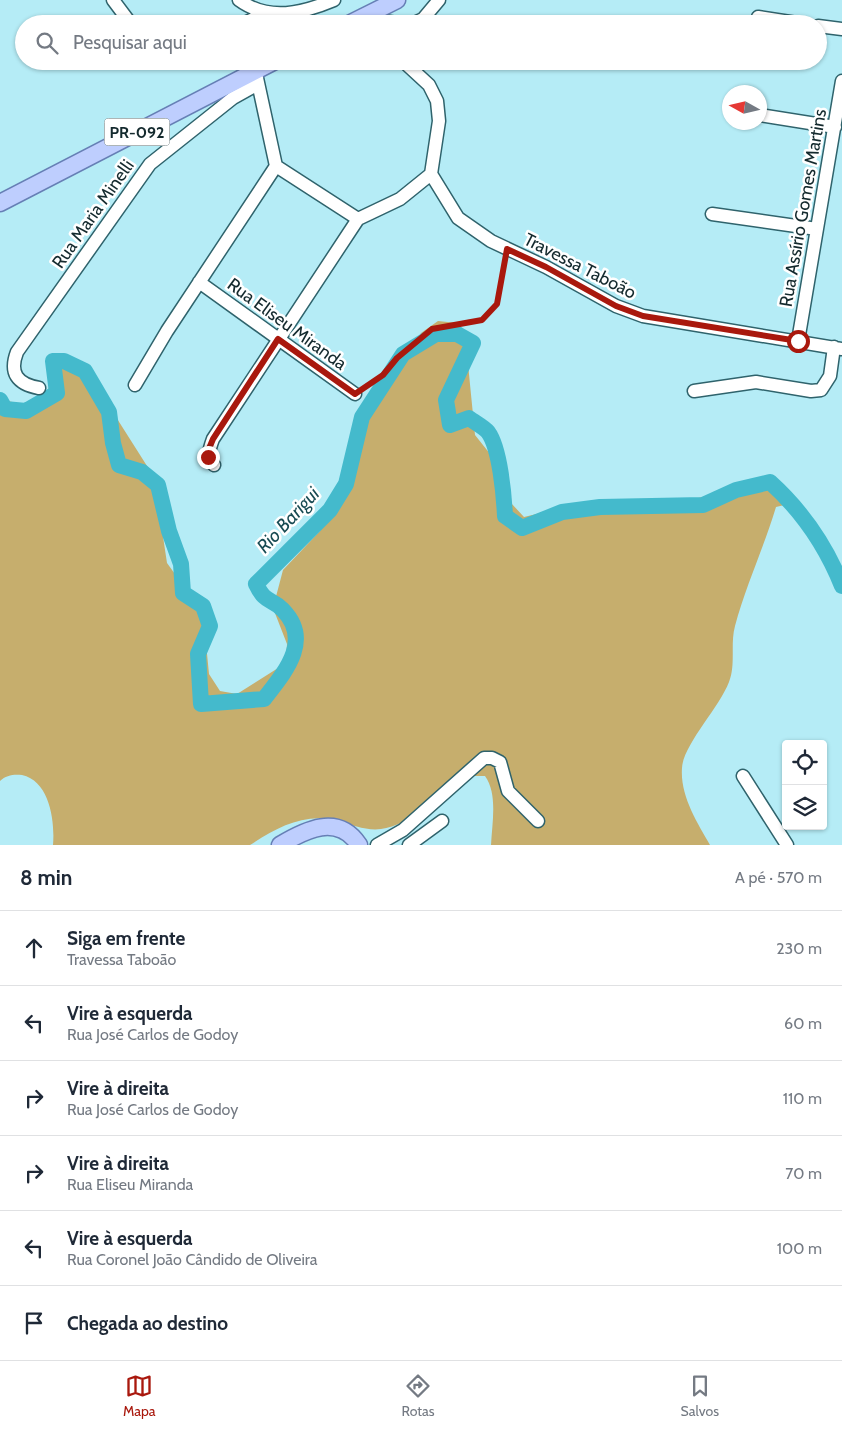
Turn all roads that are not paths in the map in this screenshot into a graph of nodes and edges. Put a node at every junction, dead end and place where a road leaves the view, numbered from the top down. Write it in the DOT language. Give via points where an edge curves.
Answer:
graph roads {
  1 [pos="113,0"];
  2 [pos="239,0"];
  3 [pos="334,0"];
  4 [pos="397,0"];
  5 [pos="439,0"];
  6 [pos="267,13"];
  7 [pos="124,15"];
  8 [pos="262,15"];
  9 [pos="368,15"];
  10 [pos="426,15"];
  11 [pos="827,27"];
  12 [pos="842,29"];
  13 [pos="265,70"];
  14 [pos="413,70"];
  15 [pos="257,78"];
  16 [pos="842,80"];
  17 [pos="767,116"];
  18 [pos="834,128"];
  19 [pos="276,166"];
  20 [pos="431,174"];
  21 [pos="0,203"];
  22 [pos="712,214"];
  23 [pos="358,219"];
  24 [pos="817,230"];
  25 [pos="199,282"];
  26 [pos="278,339"];
  27 [pos="798,341"];
  28 [pos="838,348"];
  29 [pos="135,385"];
  30 [pos="39,388"];
  31 [pos="694,391"];
  32 [pos="355,394"];
  33 [pos="214,465"];
  34 [pos="743,776"];
  35 [pos="538,821"];
  36 [pos="442,822"];
  37 [pos="280,845"];
  38 [pos="359,845"];
  39 [pos="377,845"];
  40 [pos="409,845"];
  41 [pos="787,845"];
  1 -- 7 [label="street"];
  2 -- 6 [label="street"];
  3 -- 6 [label="street" via="304,12"];
  4 -- 9 [label="main road"];
  5 -- 10 [label="street"];
  6 -- 8 [label="street"];
  11 -- 12 [label="street"];
  13 -- 15 [label="main road, PR-092"];
  14 -- 20 [label="street" via="429,84 437,101 439,120"];
  15 -- 19 [label="street"];
  15 -- 21 [label="main road, PR-092"];
  15 -- 30 [label="street, Rua Maria Minelli" via="150,164 17,352 13,363 15,373 21,381"];
  16 -- 18 [label="street, Rua Assírio Gomes Martins"];
  17 -- 18 [label="street"];
  18 -- 24 [label="street, Rua Assírio Gomes Martins"];
  19 -- 23 [label="street"];
  19 -- 25 [label="street"];
  20 -- 23 [label="street" via="400,199"];
  20 -- 27 [label="street, Travessa Taboão" via="458,218 491,241 616,306 643,316"];
  22 -- 24 [label="street"];
  23 -- 26 [label="street"];
  24 -- 27 [label="street, Rua Assírio Gomes Martins"];
  25 -- 26 [label="street, Rua Eliseu Miranda"];
  25 -- 29 [label="street"];
  26 -- 32 [label="street, Rua Eliseu Miranda"];
  26 -- 33 [label="street" via="213,439 208,457"];
  27 -- 28 [label="street, Travessa Taboão"];
  28 -- 31 [label="street" via="830,376 821,390 756,382"];
  34 -- 41 [label="street"];
  35 -- 39 [label="street" via="508,790 500,762 484,758 403,830"];
  36 -- 40 [label="street"];
  37 -- 38 [label="main road" via="305,830 321,827 338,829 352,836"];
}
